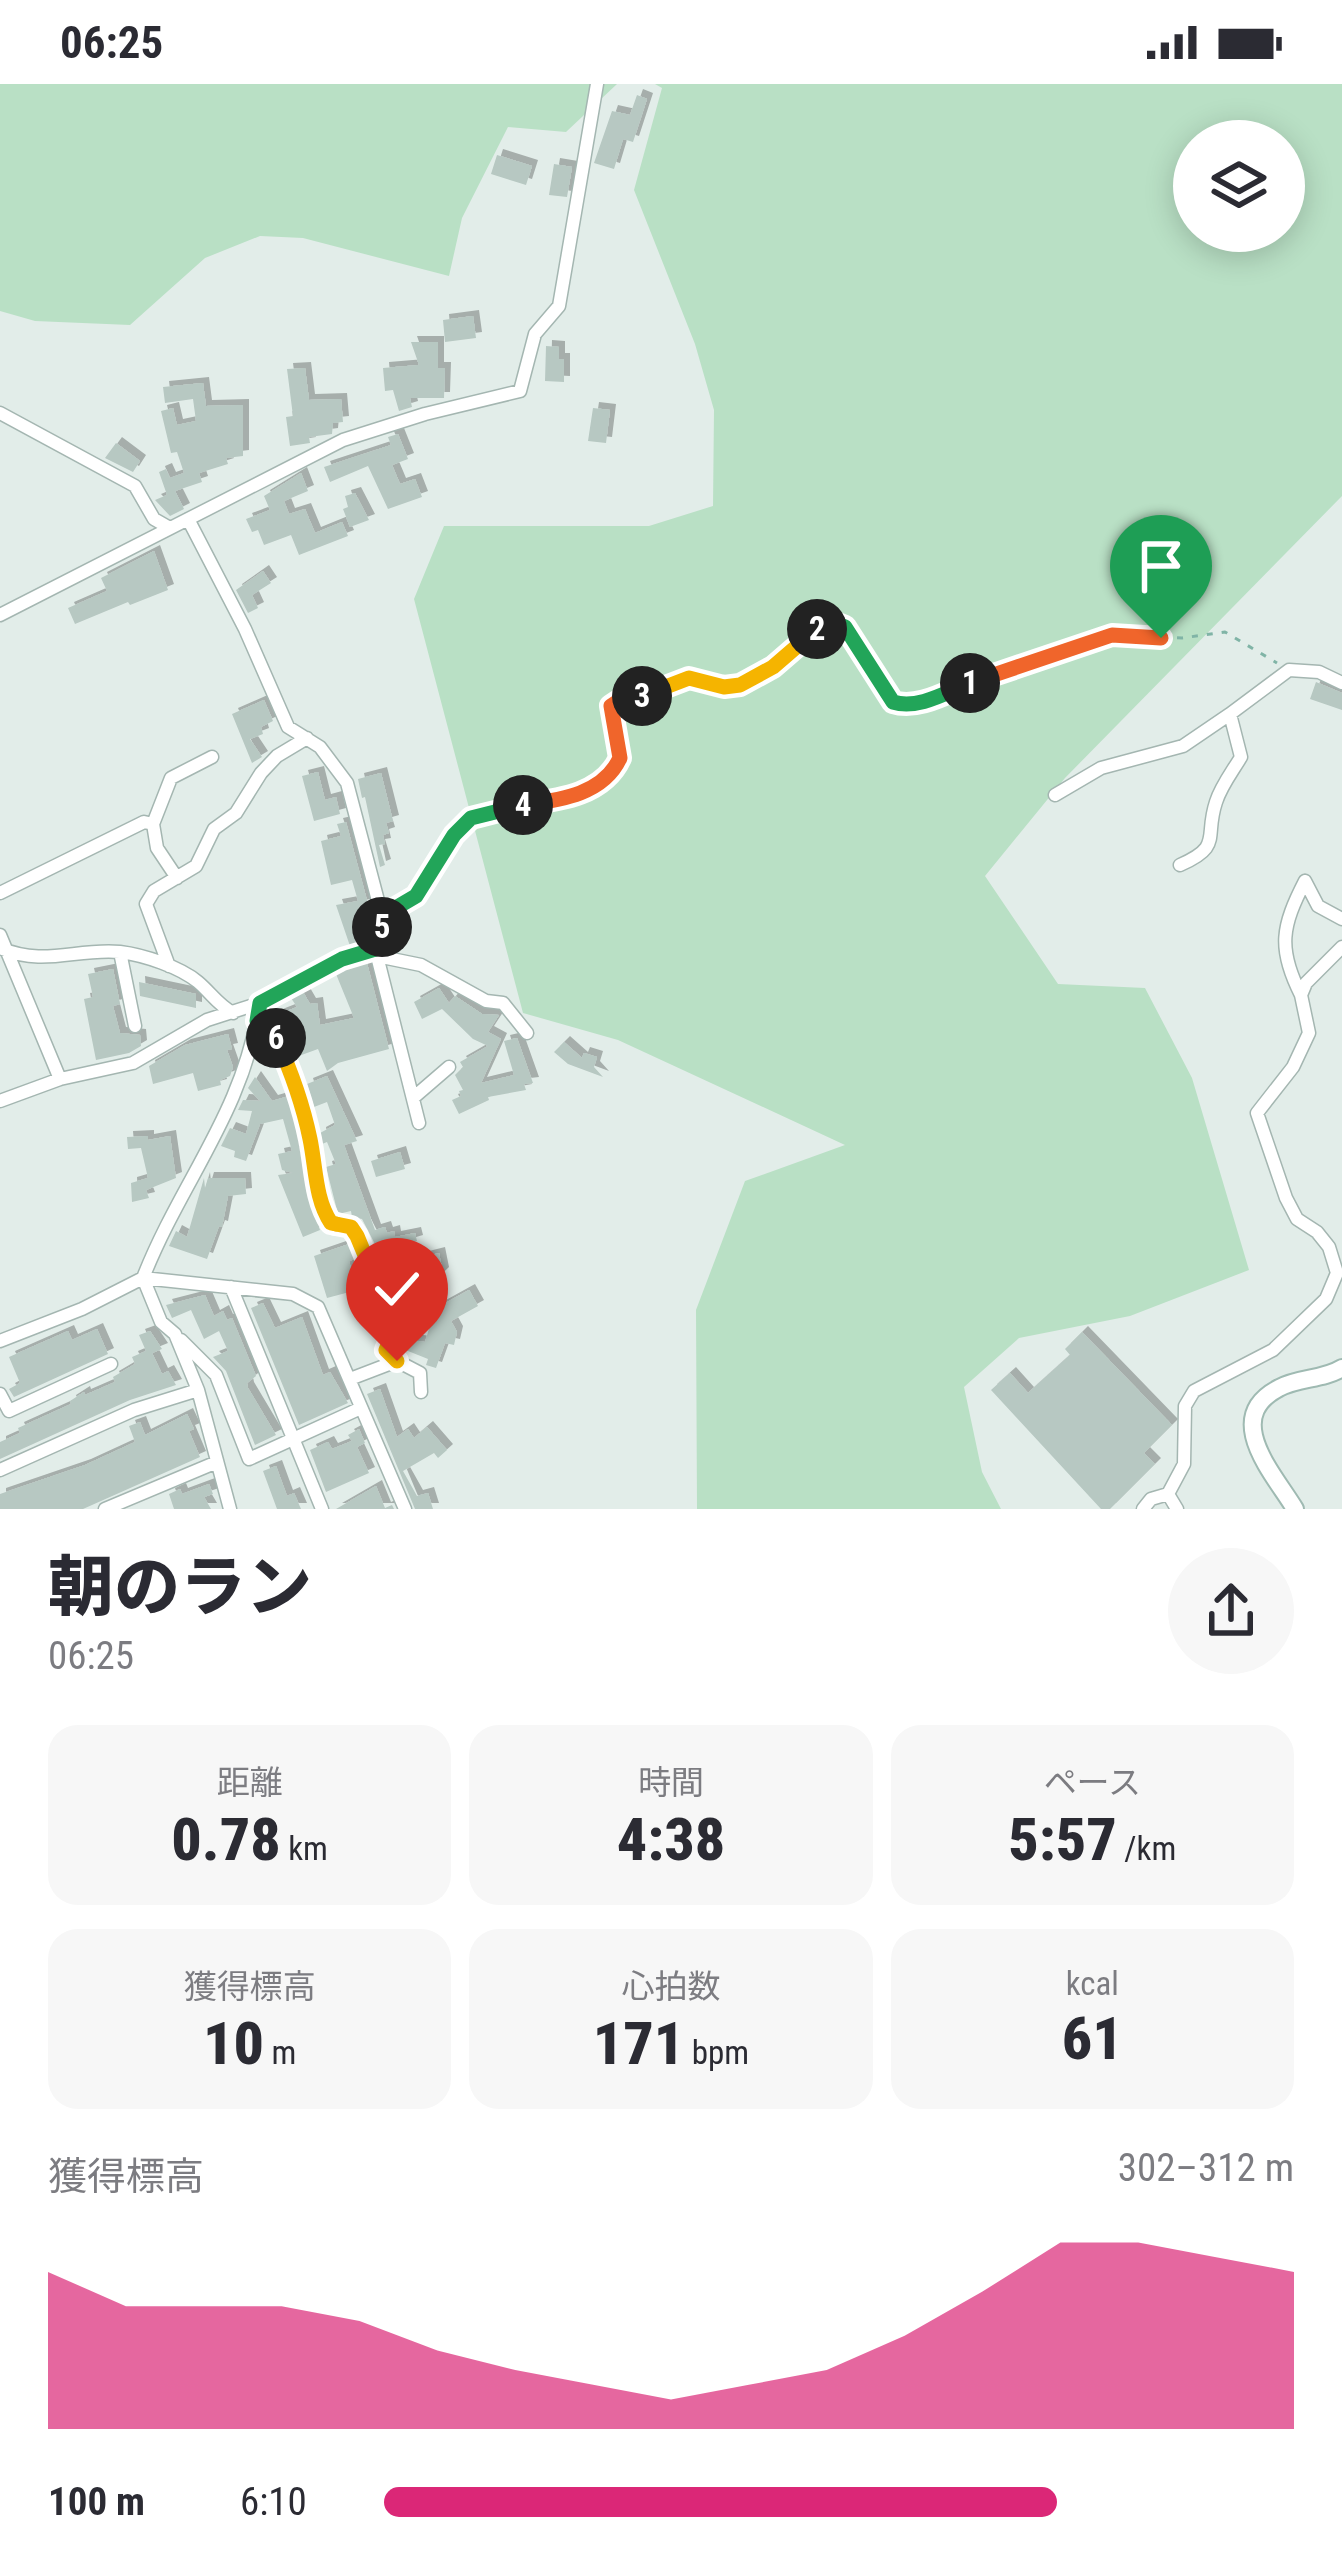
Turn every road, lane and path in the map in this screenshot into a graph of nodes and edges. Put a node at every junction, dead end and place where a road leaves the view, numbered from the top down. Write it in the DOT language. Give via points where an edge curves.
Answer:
graph roads {
  1 [pos="597,84"];
  2 [pos="0,413"];
  3 [pos="188,519"];
  4 [pos="168,527"];
  5 [pos="0,614"];
  6 [pos="1289,670"];
  7 [pos="1342,683"];
  8 [pos="1230,714"];
  9 [pos="307,738"];
  10 [pos="212,757"];
  11 [pos="1055,795"];
  12 [pos="153,824"];
  13 [pos="1180,866"];
  14 [pos="177,878"];
  15 [pos="0,893"];
  16 [pos="382,916"];
  17 [pos="1342,919"];
  18 [pos="0,935"];
  19 [pos="1342,947"];
  20 [pos="3,949"];
  21 [pos="380,951"];
  22 [pos="120,952"];
  23 [pos="169,967"];
  24 [pos="1301,995"];
  25 [pos="260,1003"];
  26 [pos="233,1013"];
  27 [pos="257,1021"];
  28 [pos="136,1026"];
  29 [pos="527,1033"];
  30 [pos="449,1067"];
  31 [pos="60,1079"];
  32 [pos="413,1097"];
  33 [pos="0,1101"];
  34 [pos="419,1123"];
  35 [pos="143,1278"];
  36 [pos="231,1287"];
  37 [pos="176,1334"];
  38 [pos="0,1340"];
  39 [pos="397,1361"];
  40 [pos="111,1364"];
  41 [pos="1342,1368"];
  42 [pos="350,1379"];
  43 [pos="198,1390"];
  44 [pos="421,1392"];
  45 [pos="0,1394"];
  46 [pos="361,1408"];
  47 [pos="5,1413"];
  48 [pos="293,1439"];
  49 [pos="217,1462"];
  50 [pos="0,1470"];
  51 [pos="1168,1494"];
  52 [pos="1297,1508"];
  53 [pos="105,1509"];
  54 [pos="230,1509"];
  55 [pos="322,1509"];
  56 [pos="405,1509"];
  57 [pos="1144,1509"];
  58 [pos="1177,1509"];
  1 -- 3 [label="street" via="559,307 535,334 520,391 344,440"];
  2 -- 4 [label="street" via="135,486"];
  3 -- 4 [label="street"];
  3 -- 9 [label="street" via="288,727"];
  4 -- 5 [label="street"];
  6 -- 7 [label="street"];
  6 -- 8 [label="street"];
  6 -- 16 [label="path" via="1226,632 1112,635 904,706 893,702 845,627 825,624 740,685 689,678 614,703 620,758 607,777 585,792 471,818 416,896"];
  8 -- 11 [label="street" via="1183,746 1101,768"];
  8 -- 13 [label="street" via="1241,757 1219,795 1206,852"];
  9 -- 14 [label="street" via="261,773 236,813 214,829 196,866"];
  9 -- 16 [label="street" via="347,783"];
  10 -- 12 [label="street" via="171,778"];
  12 -- 14 [label="street" via="157,848"];
  12 -- 15 [label="street"];
  14 -- 23 [label="street" via="146,904"];
  16 -- 21 [label="street"];
  17 -- 24 [label="street" via="1318,906 1305,880 1283,938"];
  18 -- 20 [label="street"];
  19 -- 24 [label="street"];
  20 -- 22 [label="street" via="31,959"];
  20 -- 31 [label="street"];
  21 -- 25 [label="street" via="342,959"];
  21 -- 29 [label="street" via="503,1003"];
  21 -- 32 [label="street"];
  22 -- 23 [label="street"];
  22 -- 28 [label="street"];
  23 -- 26 [label="street"];
  24 -- 51 [label="street" via="1309,1033 1257,1113 1297,1219 1329,1247 1333,1290 1273,1350 1194,1391 1185,1406 1184,1465"];
  25 -- 26 [label="street"];
  25 -- 27 [label="street"];
  26 -- 31 [label="street" via="133,1063"];
  27 -- 35 [label="street" via="234,1101"];
  27 -- 39 [label="street" via="276,1037 291,1070 322,1210 331,1223 351,1227 398,1320 386,1350"];
  30 -- 32 [label="street"];
  31 -- 33 [label="street"];
  32 -- 34 [label="street"];
  35 -- 36 [label="street"];
  35 -- 37 [label="street" via="161,1322"];
  35 -- 38 [label="street"];
  36 -- 42 [label="street" via="293,1294 318,1307"];
  36 -- 48 [label="street"];
  37 -- 43 [label="street"];
  37 -- 48 [label="street" via="216,1375 249,1460"];
  39 -- 42 [label="street"];
  39 -- 44 [label="street" via="420,1373"];
  40 -- 47 [label="street"];
  41 -- 52 [label="main road" via="1277,1388 1254,1415 1256,1445"];
  42 -- 46 [label="street"];
  43 -- 49 [label="street"];
  43 -- 50 [label="street"];
  45 -- 47 [label="street"];
  46 -- 48 [label="street"];
  46 -- 56 [label="street"];
  48 -- 55 [label="street"];
  49 -- 53 [label="street"];
  49 -- 54 [label="street"];
  51 -- 57 [label="street"];
  51 -- 58 [label="street"];
}
